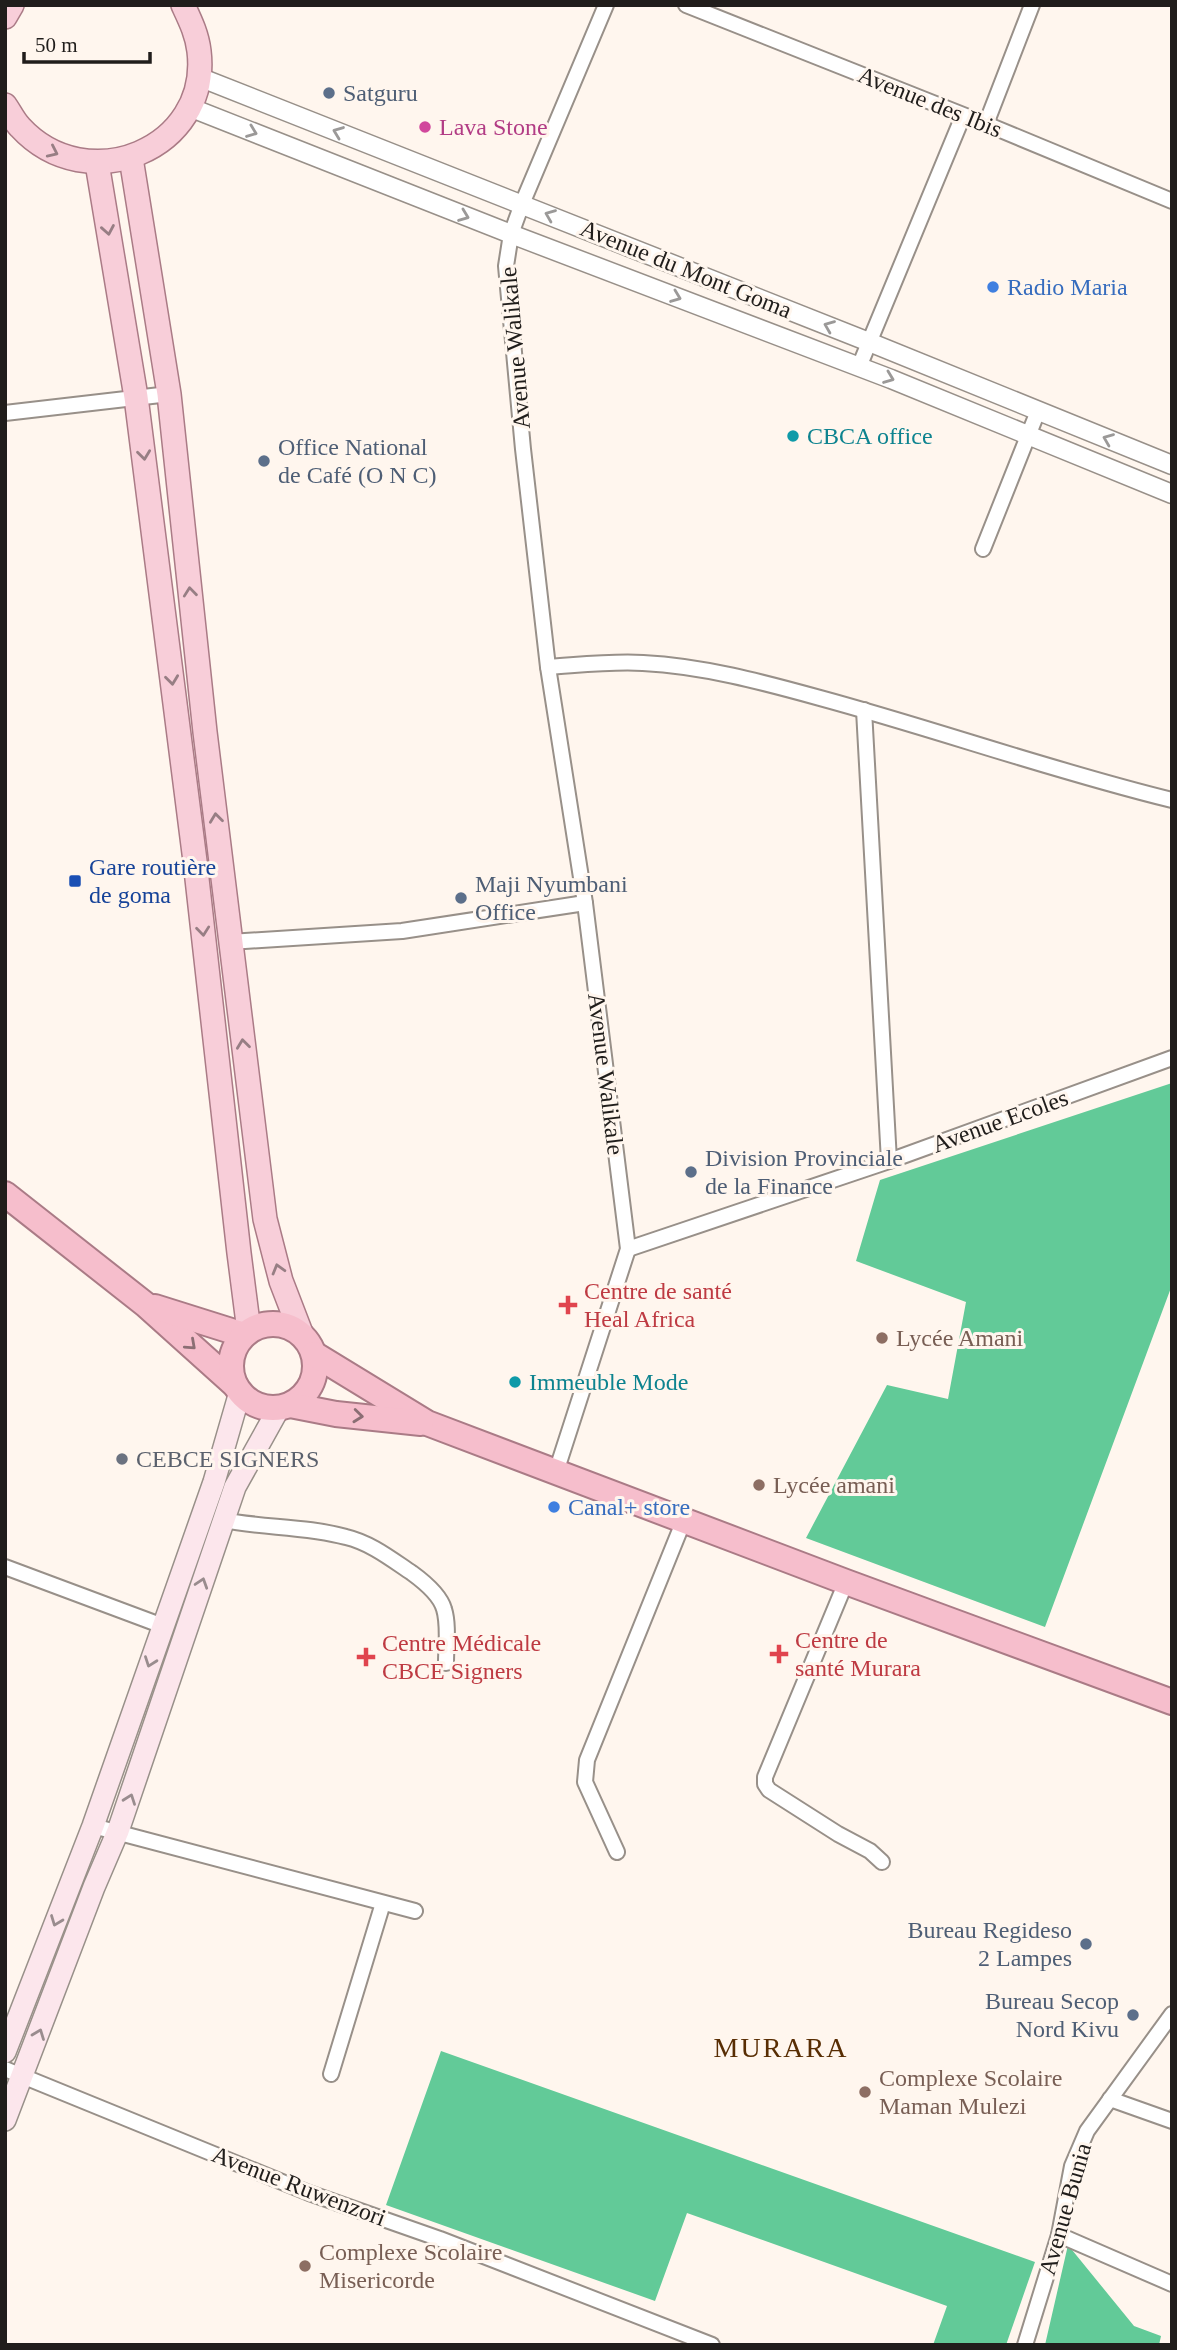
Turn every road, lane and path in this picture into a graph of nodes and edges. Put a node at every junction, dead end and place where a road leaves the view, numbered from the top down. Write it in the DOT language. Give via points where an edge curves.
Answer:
graph roads {
  1 [pos="12,5"];
  2 [pos="183,5"];
  3 [pos="606,5"];
  4 [pos="686,5"];
  5 [pos="1032,5"];
  6 [pos="5,17"];
  7 [pos="199,77"];
  8 [pos="5,105"];
  9 [pos="188,107"];
  10 [pos="963,116"];
  11 [pos="986,124"];
  12 [pos="131,158"];
  13 [pos="97,163"];
  14 [pos="1172,201"];
  15 [pos="522,204"];
  16 [pos="511,234"];
  17 [pos="869,342"];
  18 [pos="859,367"];
  19 [pos="169,394"];
  20 [pos="136,397"];
  21 [pos="1038,411"];
  22 [pos="5,413"];
  23 [pos="1028,436"];
  24 [pos="1147,455"];
  25 [pos="1172,465"];
  26 [pos="1137,480"];
  27 [pos="1172,494"];
  28 [pos="983,549"];
  29 [pos="548,667"];
  30 [pos="864,710"];
  31 [pos="1172,800"];
  32 [pos="585,903"];
  33 [pos="230,942"];
  34 [pos="1172,1058"];
  35 [pos="889,1161"];
  36 [pos="5,1194"];
  37 [pos="628,1249"];
  38 [pos="146,1305"];
  39 [pos="247,1333"];
  40 [pos="300,1333"];
  41 [pos="314,1354"];
  42 [pos="237,1388"];
  43 [pos="284,1406"];
  44 [pos="427,1423"];
  45 [pos="556,1472"];
  46 [pos="223,1520"];
  47 [pos="684,1520"];
  48 [pos="5,1567"];
  49 [pos="846,1582"];
  50 [pos="163,1626"];
  51 [pos="446,1663"];
  52 [pos="1172,1702"];
  53 [pos="93,1826"];
  54 [pos="118,1831"];
  55 [pos="617,1852"];
  56 [pos="882,1862"];
  57 [pos="72,1881"];
  58 [pos="94,1887"];
  59 [pos="383,1903"];
  60 [pos="415,1911"];
  61 [pos="1172,2014"];
  62 [pos="5,2052"];
  63 [pos="15,2072"];
  64 [pos="331,2074"];
  65 [pos="1110,2099"];
  66 [pos="5,2120"];
  67 [pos="1172,2121"];
  68 [pos="1059,2235"];
  69 [pos="1172,2284"];
  70 [pos="712,2345"];
  71 [pos="1026,2345"];
  1 -- 6 [label="main road"];
  2 -- 7 [label="main road" via="194,27"];
  3 -- 15 [label="street, Avenue Walikale"];
  4 -- 10 [label="street, Avenue des Ibis"];
  5 -- 11 [label="street"];
  7 -- 9 [label="main road"];
  15 -- 7 [label="street, Avenue du Mont Goma, one-way"];
  8 -- 13 [label="main road, one-way" via="19,127 41,146 68,158"];
  9 -- 12 [label="main road" via="164,138"];
  9 -- 16 [label="street, one-way"];
  10 -- 11 [label="street, Avenue des Ibis"];
  10 -- 17 [label="street"];
  11 -- 14 [label="street, Avenue des Ibis"];
  12 -- 13 [label="main road"];
  12 -- 19 [label="main road"];
  13 -- 20 [label="main road, one-way"];
  15 -- 16 [label="street, Avenue Walikale"];
  17 -- 15 [label="street, Avenue du Mont Goma, one-way"];
  16 -- 18 [label="street, one-way"];
  16 -- 29 [label="street, Avenue Walikale" via="506,266"];
  17 -- 18 [label="street"];
  17 -- 21 [label="street, Avenue du Mont Goma"];
  18 -- 23 [label="street, one-way"];
  19 -- 20 [label="street"];
  33 -- 19 [label="main road, one-way"];
  20 -- 22 [label="street"];
  20 -- 39 [label="main road, one-way" via="194,847"];
  21 -- 23 [label="street"];
  24 -- 21 [label="street, Avenue du Mont Goma, one-way"];
  23 -- 26 [label="street"];
  23 -- 28 [label="street"];
  24 -- 25 [label="street, Avenue du Mont Goma"];
  24 -- 26 [label="street"];
  26 -- 27 [label="street"];
  29 -- 30 [label="street" via="642,663 684,667 755,680"];
  29 -- 32 [label="street, Avenue Walikale"];
  30 -- 31 [label="street"];
  30 -- 35 [label="street"];
  32 -- 33 [label="street" via="402,931"];
  32 -- 37 [label="street, Avenue Walikale"];
  40 -- 33 [label="main road, one-way" via="265,1219"];
  34 -- 35 [label="street, Avenue Ecoles"];
  35 -- 37 [label="street, Avenue Ecoles"];
  36 -- 38 [label="highway"];
  37 -- 45 [label="street, Avenue Walikale"];
  38 -- 39 [label="highway"];
  38 -- 42 [label="highway, one-way"];
  39 -- 40 [label="highway" via="275,1323"];
  39 -- 42 [label="highway" via="232,1353 230,1364"];
  40 -- 41 [label="highway"];
  41 -- 43 [label="highway" via="316,1366 309,1389"];
  41 -- 44 [label="highway"];
  42 -- 43 [label="highway" via="257,1405"];
  42 -- 50 [label="main road" via="214,1482"];
  43 -- 44 [label="highway, one-way"];
  43 -- 46 [label="main road" via="235,1487"];
  44 -- 45 [label="highway"];
  45 -- 47 [label="highway"];
  46 -- 51 [label="street" via="348,1537 381,1551 416,1576 444,1608"];
  54 -- 46 [label="main road, one-way"];
  47 -- 49 [label="highway"];
  47 -- 55 [label="street" via="587,1760 585,1782"];
  48 -- 50 [label="street"];
  49 -- 52 [label="highway"];
  49 -- 56 [label="street" via="765,1784"];
  50 -- 53 [label="main road, one-way"];
  53 -- 54 [label="street"];
  53 -- 57 [label="main road"];
  54 -- 58 [label="main road"];
  54 -- 59 [label="street"];
  57 -- 58 [label="main road"];
  57 -- 62 [label="main road, one-way"];
  63 -- 58 [label="main road, one-way"];
  59 -- 60 [label="street"];
  59 -- 64 [label="street"];
  61 -- 65 [label="street, Avenue Bunia"];
  63 -- 66 [label="main road"];
  63 -- 70 [label="street, Avenue Ruwenzori" via="309,2193"];
  65 -- 67 [label="street"];
  65 -- 68 [label="street, Avenue Bunia" via="1087,2131 1072,2166"];
  68 -- 69 [label="street"];
  68 -- 71 [label="street, Avenue Bunia"];
}
